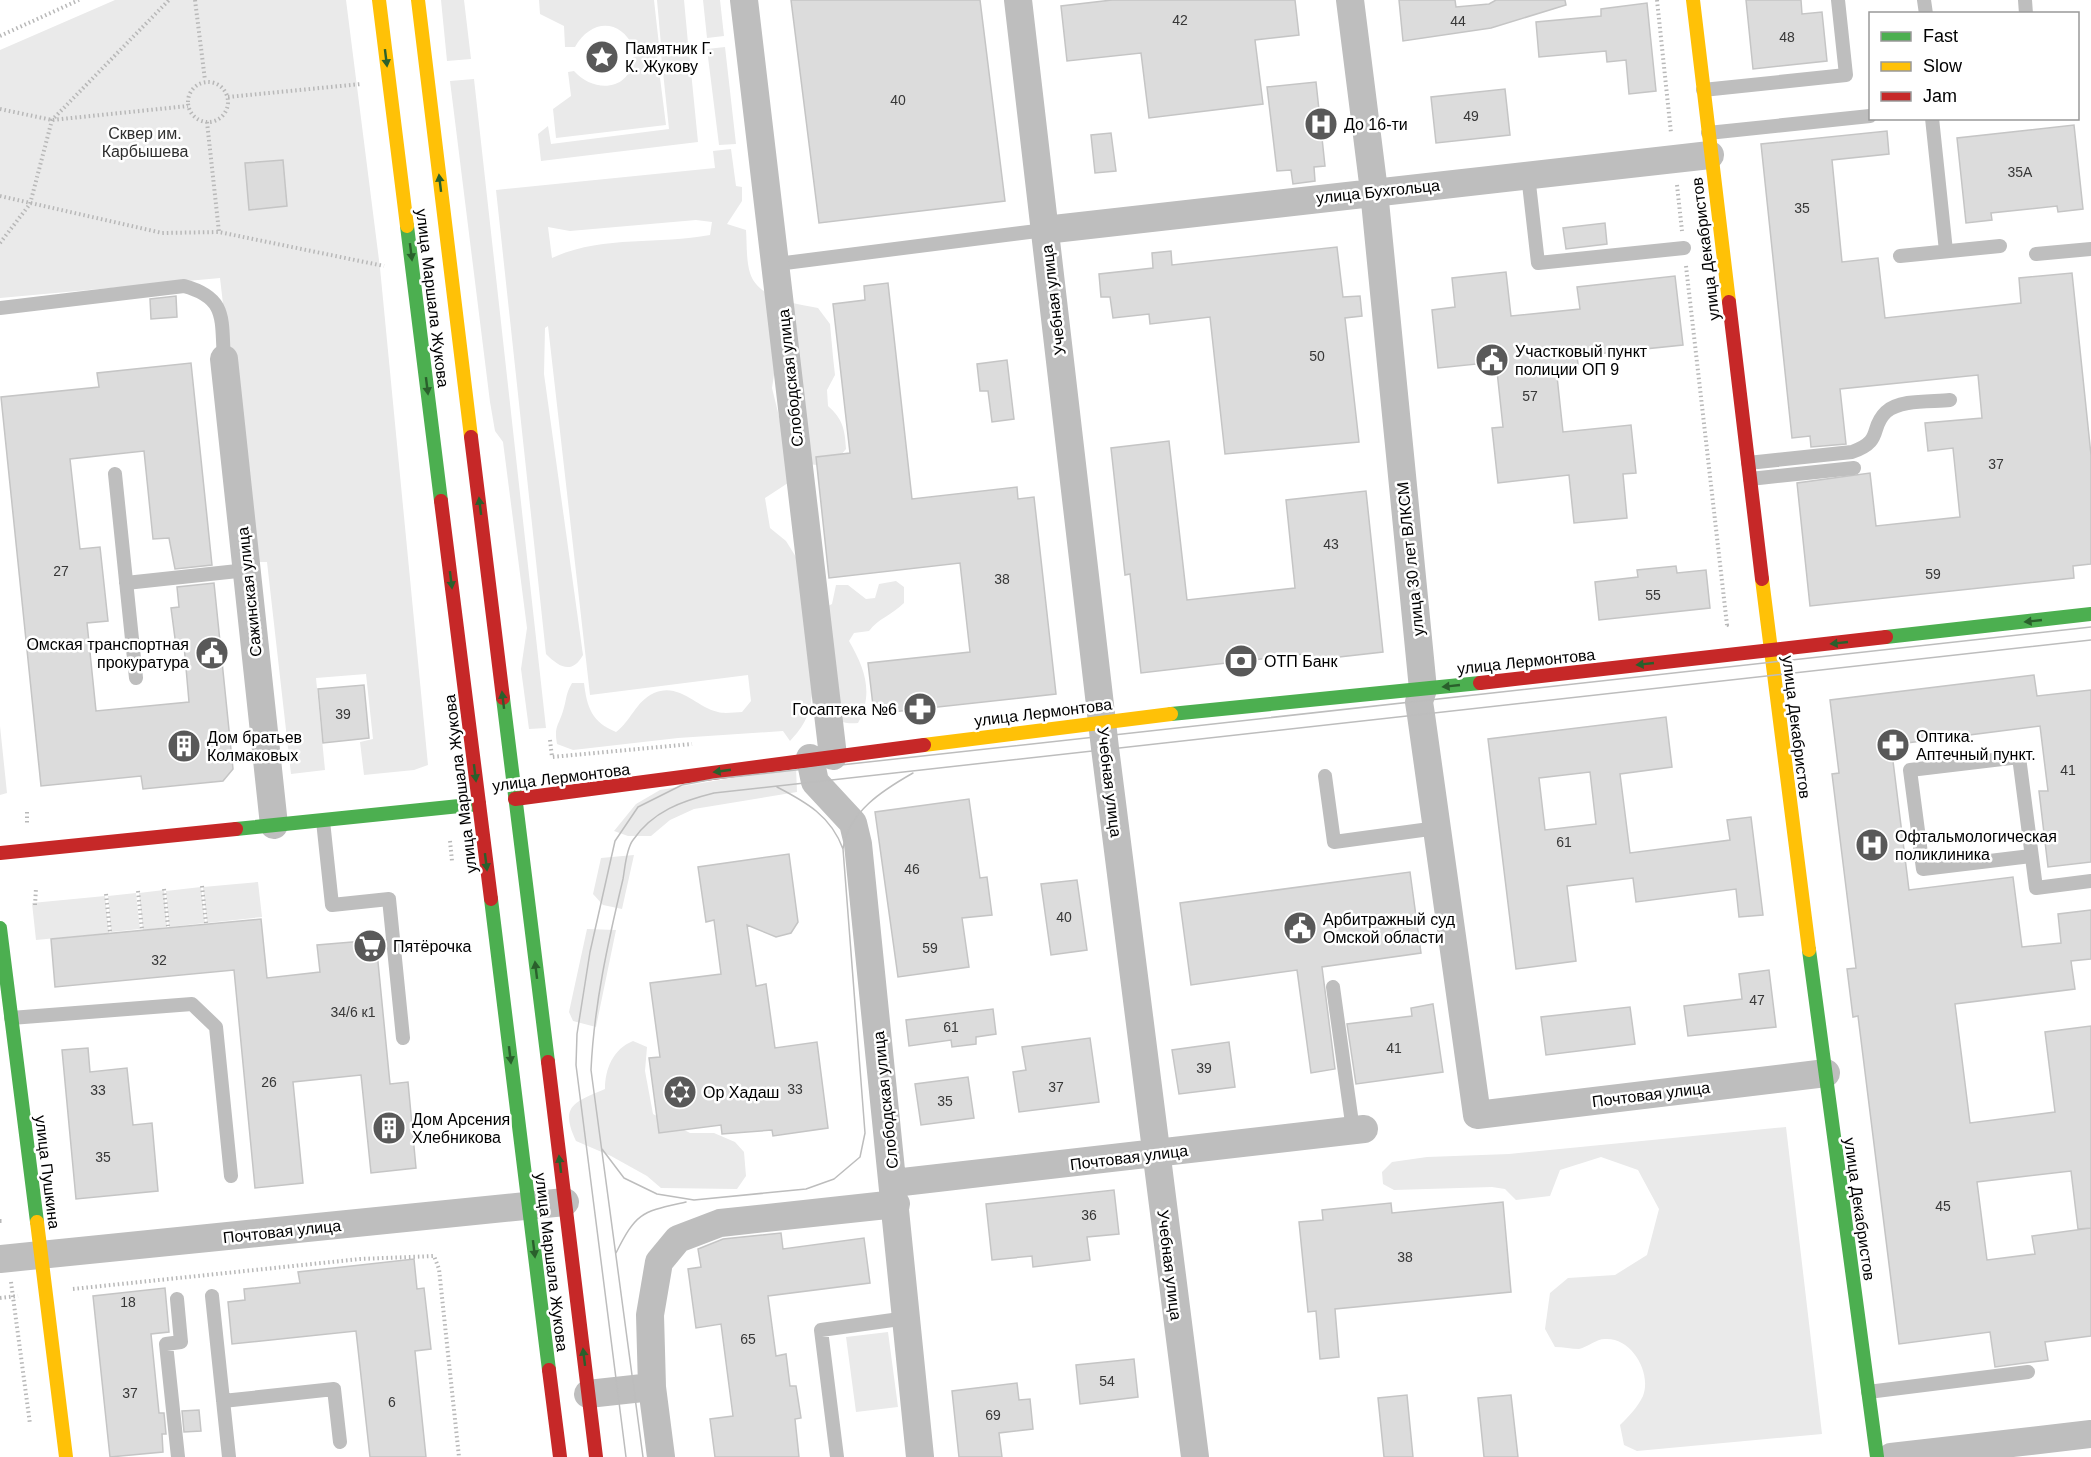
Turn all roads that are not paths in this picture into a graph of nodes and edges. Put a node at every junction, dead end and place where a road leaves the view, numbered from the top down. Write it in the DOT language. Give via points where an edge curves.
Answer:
graph roads {
  1 [pos="379,0"];
  2 [pos="418,0"];
  3 [pos="744,0"];
  4 [pos="1018,0"];
  5 [pos="1350,0"];
  6 [pos="1693,0"];
  7 [pos="1838,0"];
  8 [pos="1703,90"];
  9 [pos="1869,116"];
  10 [pos="1932,120"];
  11 [pos="1709,144"];
  12 [pos="1528,175"];
  13 [pos="1374,191"];
  14 [pos="1045,230"];
  15 [pos="2000,246"];
  16 [pos="1683,248"];
  17 [pos="2091,249"];
  18 [pos="1946,251"];
  19 [pos="2036,255"];
  20 [pos="1900,256"];
  21 [pos="777,264"];
  22 [pos="0,308"];
  23 [pos="224,359"];
  24 [pos="1950,400"];
  25 [pos="1748,463"];
  26 [pos="1854,468"];
  27 [pos="115,474"];
  28 [pos="1750,479"];
  29 [pos="247,570"];
  30 [pos="126,583"];
  31 [pos="2091,614"];
  32 [pos="1770,651"];
  33 [pos="136,678"];
  34 [pos="1423,689"];
  35 [pos="1102,721"];
  36 [pos="821,757"];
  37 [pos="1325,776"];
  38 [pos="516,799"];
  39 [pos="479,804"];
  40 [pos="323,821"];
  41 [pos="274,825"];
  42 [pos="1437,828"];
  43 [pos="0,853"];
  44 [pos="2031,856"];
  45 [pos="2091,881"];
  46 [pos="0,928"];
  47 [pos="1333,987"];
  48 [pos="11,1018"];
  49 [pos="403,1038"];
  50 [pos="1826,1073"];
  51 [pos="1477,1115"];
  52 [pos="1358,1129"];
  53 [pos="1156,1154"];
  54 [pos="231,1176"];
  55 [pos="895,1194"];
  56 [pos="565,1202"];
  57 [pos="529,1206"];
  58 [pos="41,1256"];
  59 [pos="4,1259"];
  60 [pos="212,1296"];
  61 [pos="177,1299"];
  62 [pos="907,1318"];
  63 [pos="2028,1372"];
  64 [pos="652,1387"];
  65 [pos="1868,1392"];
  66 [pos="588,1394"];
  67 [pos="223,1401"];
  68 [pos="2091,1434"];
  69 [pos="340,1442"];
  70 [pos="66,1457"];
  71 [pos="178,1457"];
  72 [pos="228,1457"];
  73 [pos="560,1457"];
  74 [pos="596,1457"];
  75 [pos="661,1457"];
  76 [pos="837,1457"];
  77 [pos="920,1457"];
  78 [pos="1195,1457"];
  79 [pos="1877,1457"];
  80 [pos="1892,1457"];
  1 -- 39 [label="main road, улица Маршала Жукова, one-way"];
  38 -- 2 [label="main road, улица Маршала Жукова, one-way"];
  3 -- 21 [label="street, Слободская улица"];
  4 -- 14 [label="street, Учебная улица"];
  5 -- 13 [label="street, улица 30 лет ВЛКСМ"];
  6 -- 8 [label="main road, улица Декабристов"];
  7 -- 8 [label="lane" via="1846,75"];
  8 -- 11 [label="main road, улица Декабристов"];
  9 -- 11 [label="lane"];
  10 -- 18 [label="lane"];
  11 -- 12 [label="street, улица Бухгольца" via="1674,159"];
  11 -- 25 [label="main road, улица Декабристов"];
  12 -- 13 [label="street, улица Бухгольца"];
  12 -- 16 [label="lane" via="1538,263"];
  13 -- 14 [label="street, улица Бухгольца"];
  13 -- 34 [label="street, улица 30 лет ВЛКСМ"];
  14 -- 21 [label="lane"];
  14 -- 35 [label="street, Учебная улица"];
  15 -- 18 [label="lane"];
  17 -- 19 [label="lane"];
  18 -- 20 [label="lane"];
  21 -- 36 [label="street, Слободская улица"];
  22 -- 23 [label="lane" via="184,286 204,291 216,303"];
  23 -- 29 [label="street, Сажинская улица"];
  24 -- 25 [label="lane" via="1895,406 1885,413 1867,447 1852,452"];
  25 -- 28 [label="main road, улица Декабристов"];
  26 -- 28 [label="lane"];
  27 -- 30 [label="lane"];
  28 -- 32 [label="main road, улица Декабристов"];
  29 -- 30 [label="lane"];
  29 -- 41 [label="street, Сажинская улица"];
  30 -- 33 [label="lane"];
  31 -- 32 [label="main road, улица Лермонтова, one-way"];
  32 -- 34 [label="main road, улица Лермонтова, one-way"];
  32 -- 50 [label="main road, улица Декабристов"];
  34 -- 35 [label="main road, улица Лермонтова"];
  34 -- 42 [label="street, улица 30 лет ВЛКСМ" via="1419,702"];
  35 -- 36 [label="main road, улица Лермонтова"];
  35 -- 53 [label="street, Учебная улица"];
  36 -- 38 [label="main road, улица Лермонтова, one-way"];
  36 -- 55 [label="street, Слободская улица" via="815,782 853,823 858,844"];
  37 -- 42 [label="lane" via="1334,842"];
  38 -- 39 [label="main road, улица Лермонтова"];
  56 -- 38 [label="main road, улица Маршала Жукова, one-way"];
  39 -- 40 [label="main road, улица Лермонтова"];
  39 -- 57 [label="main road, улица Маршала Жукова, one-way"];
  40 -- 41 [label="main road, улица Лермонтова"];
  40 -- 49 [label="lane" via="332,905 389,899"];
  41 -- 43 [label="main road, улица Лермонтова"];
  42 -- 51 [label="street, улица 30 лет ВЛКСМ"];
  44 -- 44 [label="lane" via="1923,869 1910,770 2019,757"];
  44 -- 45 [label="lane" via="2036,888"];
  46 -- 48 [label="main road, улица Пушкина"];
  47 -- 52 [label="lane"];
  48 -- 54 [label="lane" via="192,1004 216,1027"];
  48 -- 58 [label="main road, улица Пушкина"];
  50 -- 51 [label="street, Почтовая улица"];
  50 -- 65 [label="main road, улица Декабристов"];
  52 -- 53 [label="street, Почтовая улица"];
  53 -- 55 [label="street, Почтовая улица"];
  53 -- 78 [label="street, Учебная улица"];
  55 -- 62 [label="street, Слободская улица"];
  55 -- 64 [label="street, Почтовая улица" via="720,1222 678,1239 659,1262 652,1304"];
  56 -- 57 [label="street, Почтовая улица"];
  66 -- 56 [label="main road, улица Маршала Жукова, one-way"];
  57 -- 58 [label="street, Почтовая улица"];
  57 -- 73 [label="main road, улица Маршала Жукова, one-way"];
  58 -- 59 [label="street, Почтовая улица"];
  58 -- 70 [label="main road, улица Пушкина"];
  60 -- 67 [label="lane"];
  61 -- 71 [label="lane" via="181,1342 166,1344"];
  62 -- 76 [label="lane" via="821,1330"];
  62 -- 77 [label="street, Слободская улица"];
  63 -- 65 [label="lane"];
  64 -- 66 [label="street"];
  64 -- 75 [label="street"];
  65 -- 79 [label="main road, улица Декабристов"];
  66 -- 74 [label="main road, улица Маршала Жукова"];
  67 -- 69 [label="lane" via="334,1389"];
  67 -- 72 [label="lane"];
  68 -- 80 [label="street"];
}
